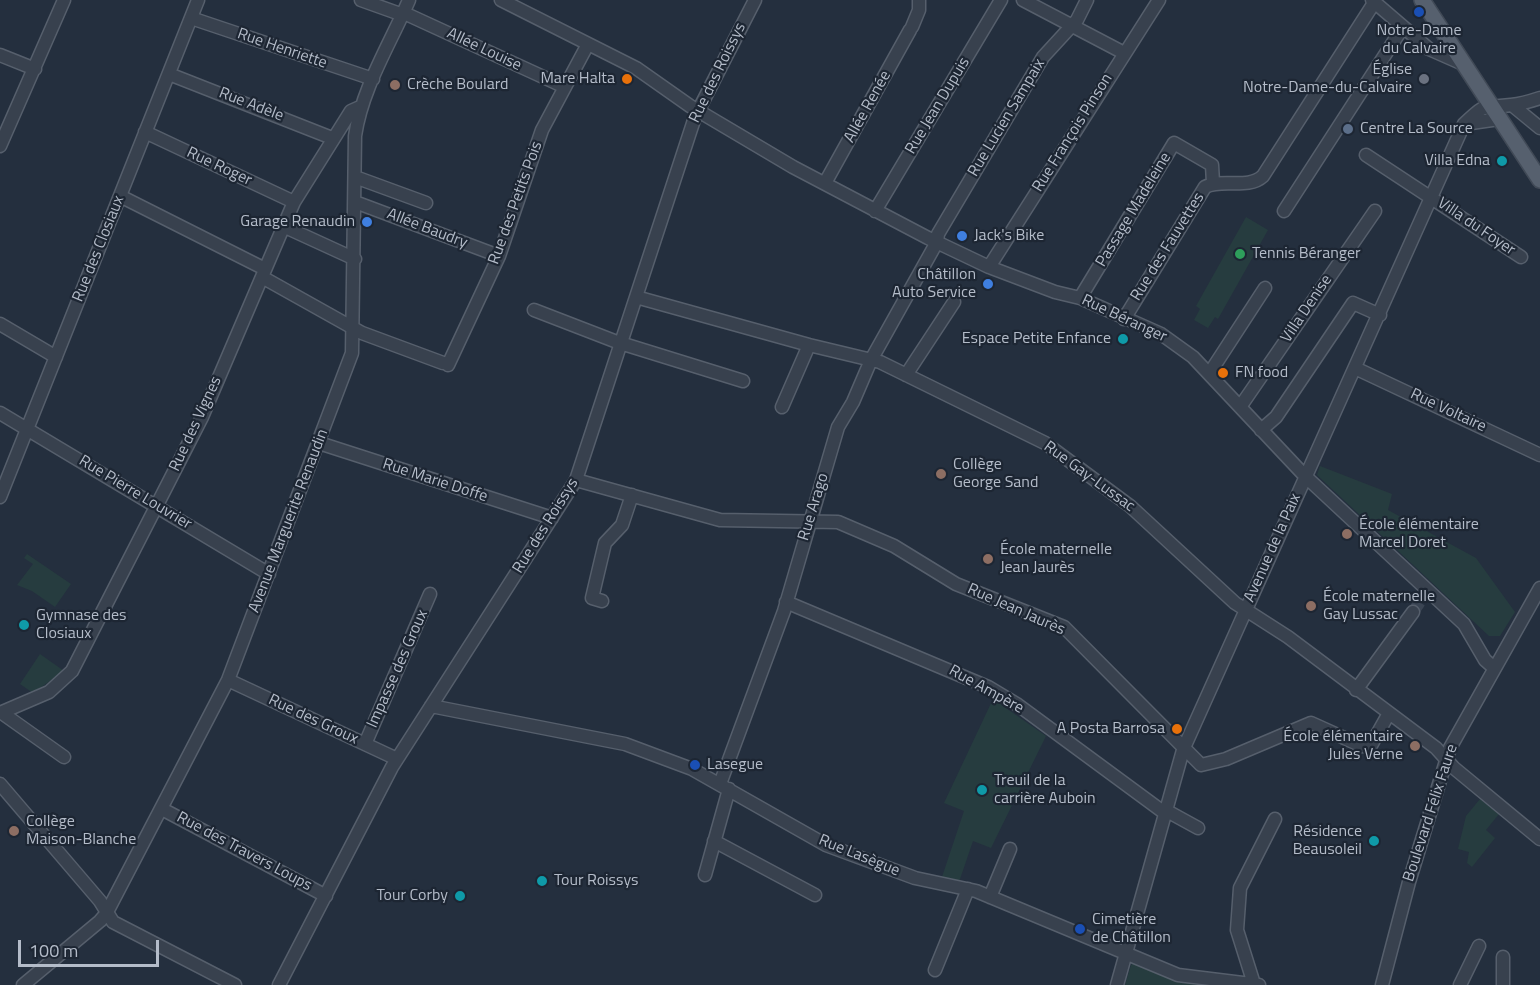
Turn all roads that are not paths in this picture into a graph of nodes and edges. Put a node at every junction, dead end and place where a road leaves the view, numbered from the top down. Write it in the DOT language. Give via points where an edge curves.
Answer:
graph roads {
  1 [pos="64,0"];
  2 [pos="198,0"];
  3 [pos="361,0"];
  4 [pos="410,0"];
  5 [pos="501,0"];
  6 [pos="755,0"];
  7 [pos="919,0"];
  8 [pos="1001,0"];
  9 [pos="1023,0"];
  10 [pos="1087,0"];
  11 [pos="1159,0"];
  12 [pos="1422,0"];
  13 [pos="1373,1"];
  14 [pos="403,14"];
  15 [pos="191,18"];
  16 [pos="1071,27"];
  17 [pos="1402,27"];
  18 [pos="588,44"];
  19 [pos="1124,53"];
  20 [pos="0,55"];
  21 [pos="1463,64"];
  22 [pos="35,69"];
  23 [pos="169,74"];
  24 [pos="373,80"];
  25 [pos="565,87"];
  26 [pos="1540,98"];
  27 [pos="1490,105"];
  28 [pos="1512,105"];
  29 [pos="360,107"];
  30 [pos="698,111"];
  31 [pos="1499,119"];
  32 [pos="1464,124"];
  33 [pos="1540,128"];
  34 [pos="145,132"];
  35 [pos="332,138"];
  36 [pos="0,146"];
  37 [pos="1366,155"];
  38 [pos="355,177"];
  39 [pos="1540,180"];
  40 [pos="825,183"];
  41 [pos="1213,183"];
  42 [pos="120,196"];
  43 [pos="1432,198"];
  44 [pos="294,202"];
  45 [pos="355,202"];
  46 [pos="426,203"];
  47 [pos="875,211"];
  48 [pos="1284,211"];
  49 [pos="1375,211"];
  50 [pos="284,226"];
  51 [pos="937,242"];
  52 [pos="498,256"];
  53 [pos="1521,257"];
  54 [pos="355,259"];
  55 [pos="989,267"];
  56 [pos="264,273"];
  57 [pos="1264,288"];
  58 [pos="636,297"];
  59 [pos="1080,298"];
  60 [pos="954,302"];
  61 [pos="534,310"];
  62 [pos="1380,315"];
  63 [pos="1124,319"];
  64 [pos="0,324"];
  65 [pos="355,328"];
  66 [pos="622,343"];
  67 [pos="809,345"];
  68 [pos="56,357"];
  69 [pos="870,360"];
  70 [pos="1355,368"];
  71 [pos="1209,374"];
  72 [pos="906,375"];
  73 [pos="742,381"];
  74 [pos="782,407"];
  75 [pos="1240,407"];
  76 [pos="0,413"];
  77 [pos="27,429"];
  78 [pos="1261,430"];
  79 [pos="319,443"];
  80 [pos="1540,455"];
  81 [pos="1305,476"];
  82 [pos="576,480"];
  83 [pos="632,495"];
  84 [pos="0,497"];
  85 [pos="156,507"];
  86 [pos="552,518"];
  87 [pos="809,522"];
  88 [pos="269,574"];
  89 [pos="1540,588"];
  90 [pos="430,594"];
  91 [pos="602,601"];
  92 [pos="786,602"];
  93 [pos="1245,609"];
  94 [pos="1413,612"];
  95 [pos="1493,667"];
  96 [pos="228,680"];
  97 [pos="1356,690"];
  98 [pos="431,706"];
  99 [pos="1,713"];
  100 [pos="1388,715"];
  101 [pos="365,744"];
  102 [pos="1183,750"];
  103 [pos="64,757"];
  104 [pos="1446,758"];
  105 [pos="397,759"];
  106 [pos="0,784"];
  107 [pos="724,786"];
  108 [pos="162,809"];
  109 [pos="1167,812"];
  110 [pos="1275,819"];
  111 [pos="1198,828"];
  112 [pos="1540,839"];
  113 [pos="714,841"];
  114 [pos="1010,849"];
  115 [pos="705,875"];
  116 [pos="968,890"];
  117 [pos="815,895"];
  118 [pos="326,896"];
  119 [pos="990,897"];
  120 [pos="106,914"];
  121 [pos="1479,946"];
  122 [pos="1126,953"];
  123 [pos="1503,957"];
  124 [pos="935,970"];
  125 [pos="1254,984"];
  126 [pos="23,985"];
  127 [pos="235,985"];
  128 [pos="279,985"];
  129 [pos="1117,985"];
  130 [pos="1259,985"];
  131 [pos="1382,985"];
  132 [pos="1460,985"];
  133 [pos="1503,985"];
  1 -- 22 [label="street"];
  2 -- 15 [label="street, Rue des Closiaux"];
  3 -- 14 [label="street, Allée Louise"];
  4 -- 14 [label="street, Avenue Marguerite Renaudin"];
  5 -- 18 [label="street, Rue Béranger"];
  6 -- 30 [label="street, Rue des Roissys"];
  7 -- 40 [label="street, Allée Renée" via="911,28"];
  8 -- 47 [label="street, Rue Jean Dupuis"];
  9 -- 16 [label="street"];
  10 -- 16 [label="street, Rue Lucien Sampaix"];
  11 -- 19 [label="street, Rue François Pinson"];
  12 -- 21 [label="main road"];
  13 -- 17 [label="street"];
  13 -- 41 [label="street, Rue des Fauvettes" via="1263,176 1252,183"];
  14 -- 24 [label="street, Avenue Marguerite Renaudin"];
  14 -- 25 [label="street, Allée Louise"];
  15 -- 23 [label="street, Rue des Closiaux"];
  15 -- 24 [label="street, Rue Henriette"];
  16 -- 19 [label="street"];
  16 -- 51 [label="street, Rue Lucien Sampaix" via="1043,57 938,234"];
  17 -- 21 [label="street" via="1429,49"];
  17 -- 48 [label="street"];
  18 -- 25 [label="street, Rue des Petits Pois"];
  18 -- 30 [label="street, Rue Béranger" via="636,68"];
  19 -- 55 [label="street, Rue François Pinson"];
  20 -- 22 [label="street"];
  21 -- 27 [label="main road"];
  22 -- 36 [label="street"];
  23 -- 34 [label="street, Rue des Closiaux"];
  23 -- 35 [label="street, Rue Adèle"];
  24 -- 29 [label="street, Avenue Marguerite Renaudin"];
  25 -- 52 [label="street, Rue des Petits Pois" via="542,130"];
  26 -- 28 [label="street"];
  27 -- 28 [label="street"];
  27 -- 31 [label="main road"];
  27 -- 32 [label="street, Avenue de la Paix"];
  28 -- 33 [label="street"];
  29 -- 35 [label="street, Rue des Vignes" via="351,111"];
  29 -- 38 [label="street, Avenue Marguerite Renaudin"];
  30 -- 40 [label="street, Rue Béranger"];
  30 -- 58 [label="street, Rue des Roissys"];
  31 -- 32 [label="street"];
  31 -- 39 [label="main road"];
  32 -- 43 [label="street, Avenue de la Paix"];
  34 -- 42 [label="street, Rue des Closiaux"];
  34 -- 44 [label="street, Rue Roger"];
  35 -- 44 [label="street, Rue des Vignes"];
  37 -- 43 [label="street, Villa du Foyer"];
  38 -- 45 [label="street, Avenue Marguerite Renaudin"];
  38 -- 46 [label="street"];
  40 -- 47 [label="street, Rue Béranger"];
  41 -- 59 [label="street, Passage Madeleine" via="1212,165 1174,143"];
  41 -- 63 [label="street, Rue des Fauvettes" via="1205,188"];
  42 -- 56 [label="street"];
  42 -- 68 [label="street, Rue des Closiaux"];
  43 -- 53 [label="street, Villa du Foyer"];
  43 -- 62 [label="street, Avenue de la Paix"];
  44 -- 50 [label="street, Rue des Vignes"];
  45 -- 52 [label="street, Allée Baudry"];
  45 -- 54 [label="street, Avenue Marguerite Renaudin"];
  47 -- 51 [label="street, Rue Béranger"];
  49 -- 75 [label="street, Villa Denise"];
  50 -- 54 [label="street"];
  50 -- 56 [label="street, Rue des Vignes"];
  51 -- 55 [label="street, Rue Béranger"];
  51 -- 69 [label="street, Rue Arago"];
  52 -- 65 [label="street, Rue des Petits Pois" via="446,364"];
  54 -- 65 [label="street, Avenue Marguerite Renaudin"];
  55 -- 59 [label="street, Rue Béranger"];
  56 -- 65 [label="street"];
  56 -- 85 [label="street, Rue des Vignes" via="202,417"];
  57 -- 71 [label="street"];
  58 -- 66 [label="street, Rue des Roissys"];
  58 -- 67 [label="street, Rue Gay-Lussac"];
  59 -- 63 [label="street, Rue Béranger"];
  60 -- 72 [label="street"];
  61 -- 66 [label="street"];
  62 -- 70 [label="street, Avenue de la Paix"];
  62 -- 78 [label="street" via="1353,303 1276,417"];
  63 -- 71 [label="street, Rue Béranger" via="1161,333"];
  64 -- 68 [label="street"];
  65 -- 79 [label="street, Avenue Marguerite Renaudin" via="352,352"];
  66 -- 73 [label="street"];
  66 -- 82 [label="street, Rue des Roissys"];
  67 -- 69 [label="street, Rue Gay-Lussac"];
  67 -- 74 [label="street"];
  68 -- 77 [label="street, Rue des Closiaux"];
  69 -- 72 [label="street, Rue Gay-Lussac"];
  69 -- 87 [label="street, Rue Arago" via="838,427"];
  70 -- 80 [label="street, Rue Voltaire"];
  70 -- 81 [label="street, Avenue de la Paix"];
  71 -- 75 [label="street, Rue Béranger"];
  72 -- 93 [label="street, Rue Gay-Lussac" via="1045,443 1130,506"];
  75 -- 78 [label="street, Rue Béranger"];
  76 -- 77 [label="street, Rue Pierre Louvrier"];
  77 -- 84 [label="street, Rue des Closiaux"];
  77 -- 85 [label="street, Rue Pierre Louvrier"];
  78 -- 81 [label="street, Rue Béranger"];
  79 -- 86 [label="street, Rue Marie Doffe"];
  79 -- 88 [label="street, Avenue Marguerite Renaudin"];
  81 -- 93 [label="street, Avenue de la Paix"];
  81 -- 95 [label="street, Rue Béranger" via="1426,594 1464,624"];
  82 -- 83 [label="street, Rue Jean Jaurès"];
  82 -- 86 [label="street, Rue des Roissys"];
  83 -- 87 [label="street, Rue Jean Jaurès" via="720,519"];
  83 -- 91 [label="street" via="622,525 606,543 592,598"];
  85 -- 88 [label="street, Rue Pierre Louvrier"];
  85 -- 99 [label="street, Rue des Vignes" via="72,671 49,692"];
  86 -- 98 [label="street, Rue des Roissys"];
  87 -- 92 [label="street, Rue Arago"];
  87 -- 102 [label="street, Rue Jean Jaurès" via="838,522 894,546 956,584 1064,627"];
  88 -- 96 [label="street, Avenue Marguerite Renaudin"];
  89 -- 95 [label="street, Boulevard Félix Faure"];
  90 -- 101 [label="street, Impasse des Groux"];
  92 -- 107 [label="street, Rue Arago"];
  92 -- 109 [label="street, Rue Ampère" via="988,687"];
  93 -- 97 [label="street, Rue Gay-Lussac"];
  93 -- 102 [label="street, Avenue de la Paix"];
  94 -- 97 [label="street"];
  95 -- 104 [label="street, Boulevard Félix Faure"];
  96 -- 101 [label="street, Rue des Groux"];
  96 -- 108 [label="street, Avenue Marguerite Renaudin"];
  97 -- 100 [label="street, Rue Gay-Lussac"];
  98 -- 105 [label="street, Rue des Roissys"];
  98 -- 107 [label="street, Rue Lasègue" via="625,744 692,769"];
  99 -- 103 [label="street"];
  100 -- 102 [label="street, Rue Jean Jaurès" via="1374,744 1366,748 1311,723 1226,759 1201,765"];
  100 -- 104 [label="street, Rue Gay-Lussac"];
  101 -- 105 [label="street, Rue des Groux"];
  102 -- 109 [label="street, Avenue de la Paix"];
  104 -- 112 [label="street, Rue Gay-Lussac"];
  104 -- 131 [label="street, Boulevard Félix Faure"];
  105 -- 118 [label="street, Rue des Roissys"];
  106 -- 120 [label="street" via="100,901"];
  107 -- 113 [label="street, Rue Arago"];
  107 -- 116 [label="street, Rue Lasègue" via="826,845 915,878"];
  108 -- 118 [label="street, Rue des Travers Loups"];
  108 -- 120 [label="street, Avenue Marguerite Renaudin"];
  109 -- 111 [label="street, Rue Ampère"];
  109 -- 122 [label="street, Avenue de la Paix"];
  110 -- 125 [label="street" via="1240,888 1237,930"];
  113 -- 115 [label="street, Rue Arago"];
  113 -- 117 [label="street"];
  114 -- 119 [label="street"];
  116 -- 119 [label="street, Rue Lasègue"];
  116 -- 124 [label="street"];
  118 -- 128 [label="street, Rue des Roissys"];
  119 -- 122 [label="street, Rue Lasègue"];
  120 -- 126 [label="street, Avenue Marguerite Renaudin"];
  120 -- 127 [label="street" via="113,922"];
  121 -- 132 [label="street"];
  122 -- 125 [label="street, Rue Lasègue" via="1178,975"];
  122 -- 129 [label="street, Avenue de la Paix"];
  123 -- 133 [label="street"];
  125 -- 130 [label="street, Rue Lasègue"];
}
